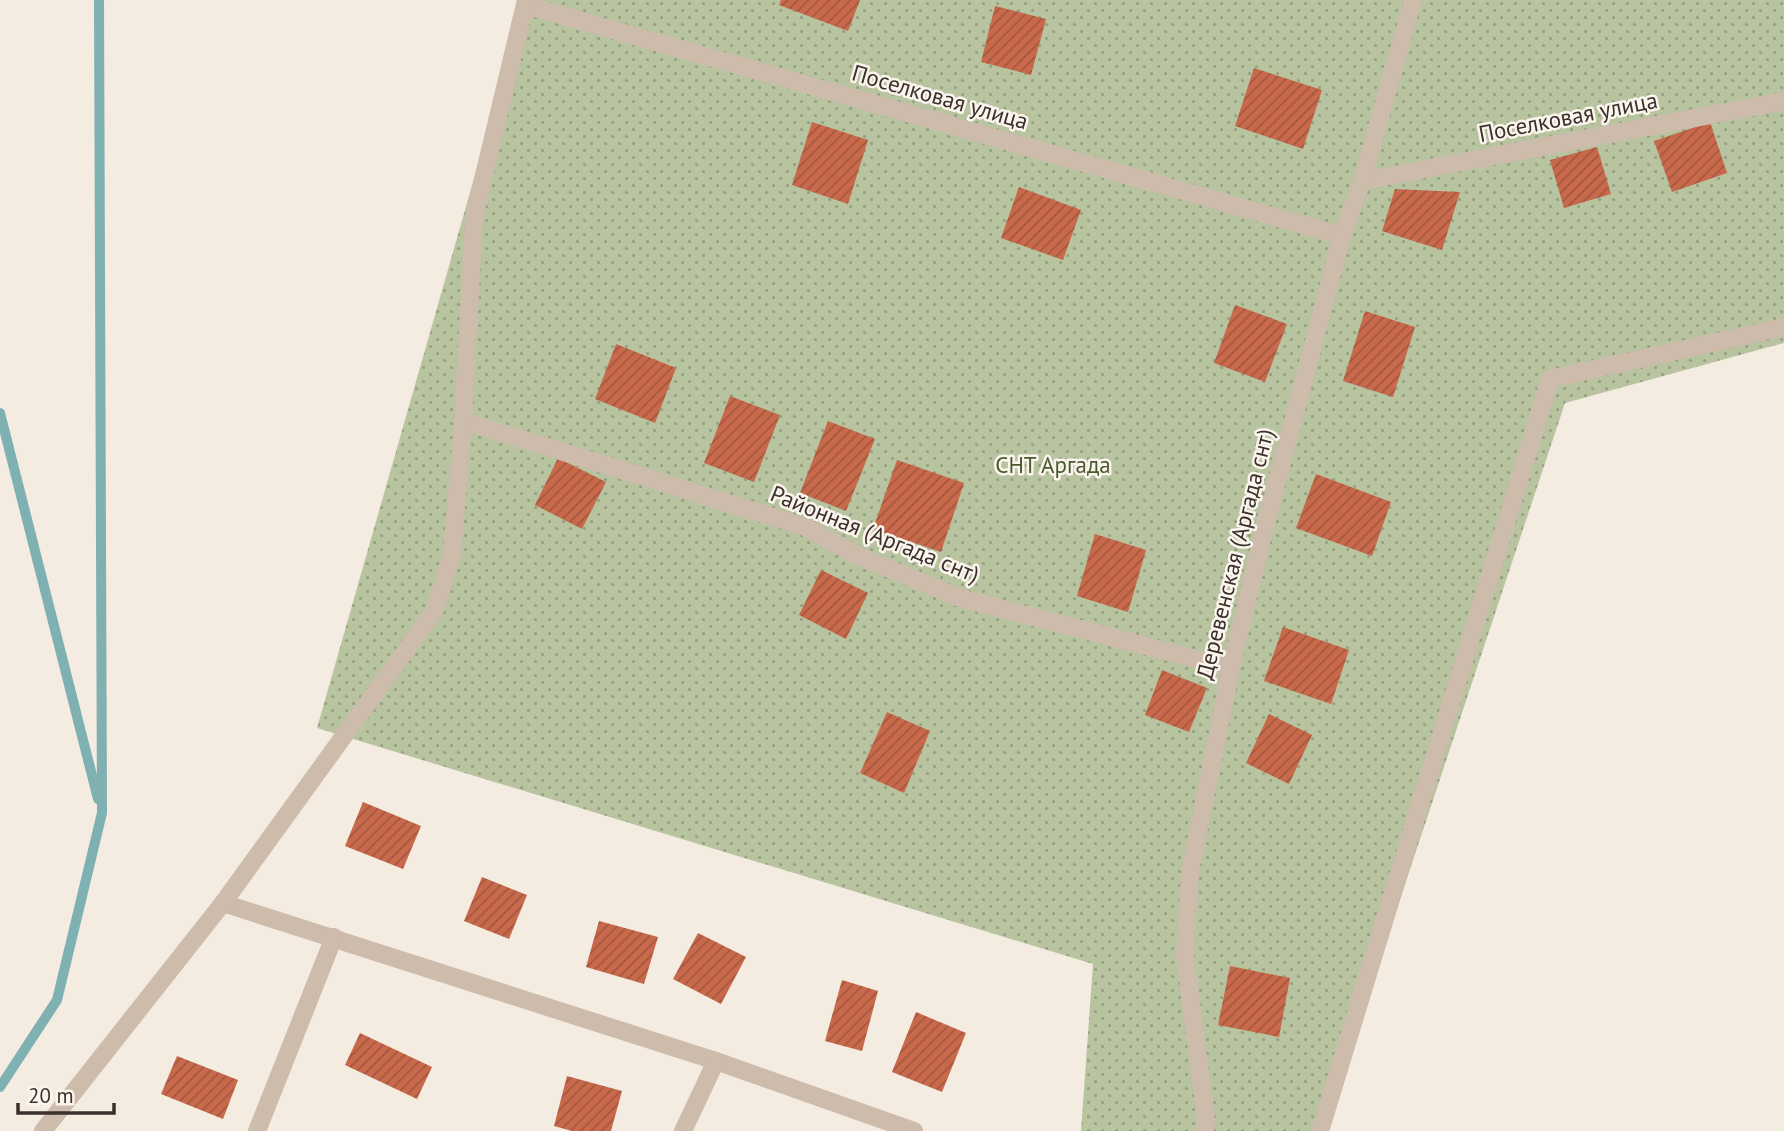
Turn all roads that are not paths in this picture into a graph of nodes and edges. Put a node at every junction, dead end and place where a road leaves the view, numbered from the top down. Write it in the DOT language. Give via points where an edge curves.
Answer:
graph roads {
  1 [pos="1413,0"];
  2 [pos="526,2"];
  3 [pos="1784,101"];
  4 [pos="1362,181"];
  5 [pos="1342,236"];
  6 [pos="1784,327"];
  7 [pos="463,421"];
  8 [pos="1231,668"];
  9 [pos="223,903"];
  10 [pos="334,937"];
  11 [pos="716,1060"];
  12 [pos="43,1131"];
  13 [pos="257,1131"];
  14 [pos="684,1131"];
  15 [pos="914,1131"];
  16 [pos="1205,1131"];
  17 [pos="1320,1131"];
  1 -- 4 [label="street, Деревенская (Аргада снт)"];
  2 -- 5 [label="street, Поселковая улица"];
  2 -- 7 [label="street" via="474,217"];
  3 -- 4 [label="street, Поселковая улица"];
  4 -- 5 [label="street, Деревенская (Аргада снт)"];
  5 -- 8 [label="street, Деревенская (Аргада снт)"];
  6 -- 17 [label="street" via="1550,379"];
  7 -- 8 [label="street, Районная (Аргада снт)" via="805,527 856,555 960,598"];
  7 -- 9 [label="street" via="452,555 435,610"];
  8 -- 16 [label="street, Деревенская (Аргада снт)" via="1190,872 1185,956"];
  9 -- 10 [label="street"];
  9 -- 12 [label="street"];
  10 -- 11 [label="street"];
  10 -- 13 [label="street"];
  11 -- 14 [label="street"];
  11 -- 15 [label="street"];
}
